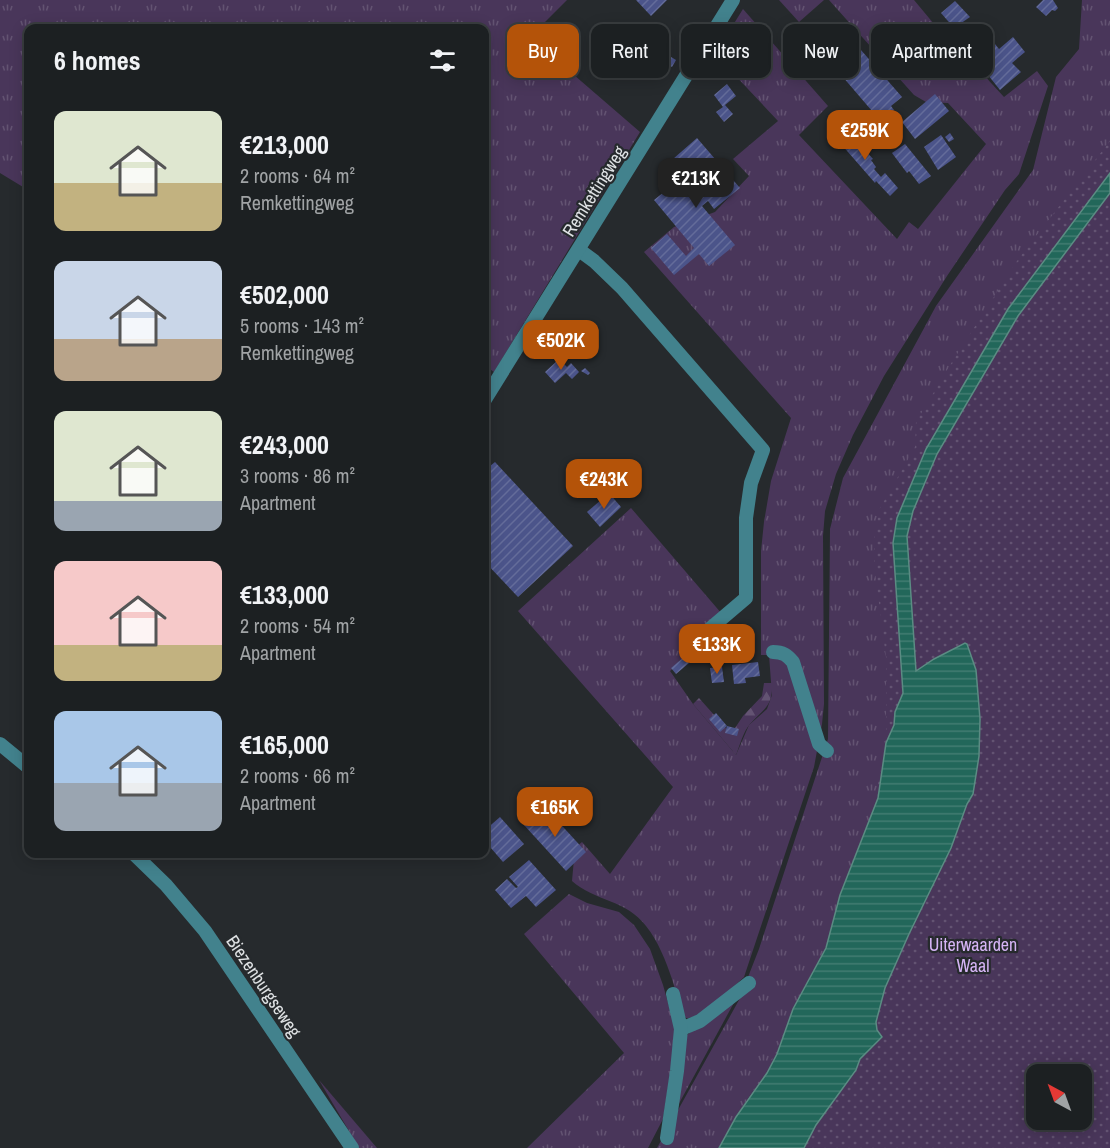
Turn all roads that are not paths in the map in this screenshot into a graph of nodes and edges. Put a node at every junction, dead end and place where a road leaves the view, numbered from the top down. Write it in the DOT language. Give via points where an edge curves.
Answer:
graph roads {
  1 [pos="733,0"];
  2 [pos="579,250"];
  3 [pos="489,393"];
  4 [pos="773,652"];
  5 [pos="724,655"];
  6 [pos="0,744"];
  7 [pos="827,751"];
  8 [pos="24,764"];
  9 [pos="143,858"];
  10 [pos="749,983"];
  11 [pos="673,994"];
  12 [pos="681,1029"];
  13 [pos="667,1138"];
  14 [pos="352,1148"];
  1 -- 2 [label="street, Remkettingweg"];
  2 -- 3 [label="street, Remkettingweg"];
  2 -- 5 [label="street" via="622,288 763,450 751,483 746,518 746,598 706,632"];
  4 -- 7 [label="street" via="787,655 793,662 819,744"];
  6 -- 8 [label="street"];
  9 -- 14 [label="street, Biezenburgseweg" via="205,931"];
  10 -- 12 [label="street" via="699,1021"];
  11 -- 12 [label="street"];
  12 -- 13 [label="street"];
}
